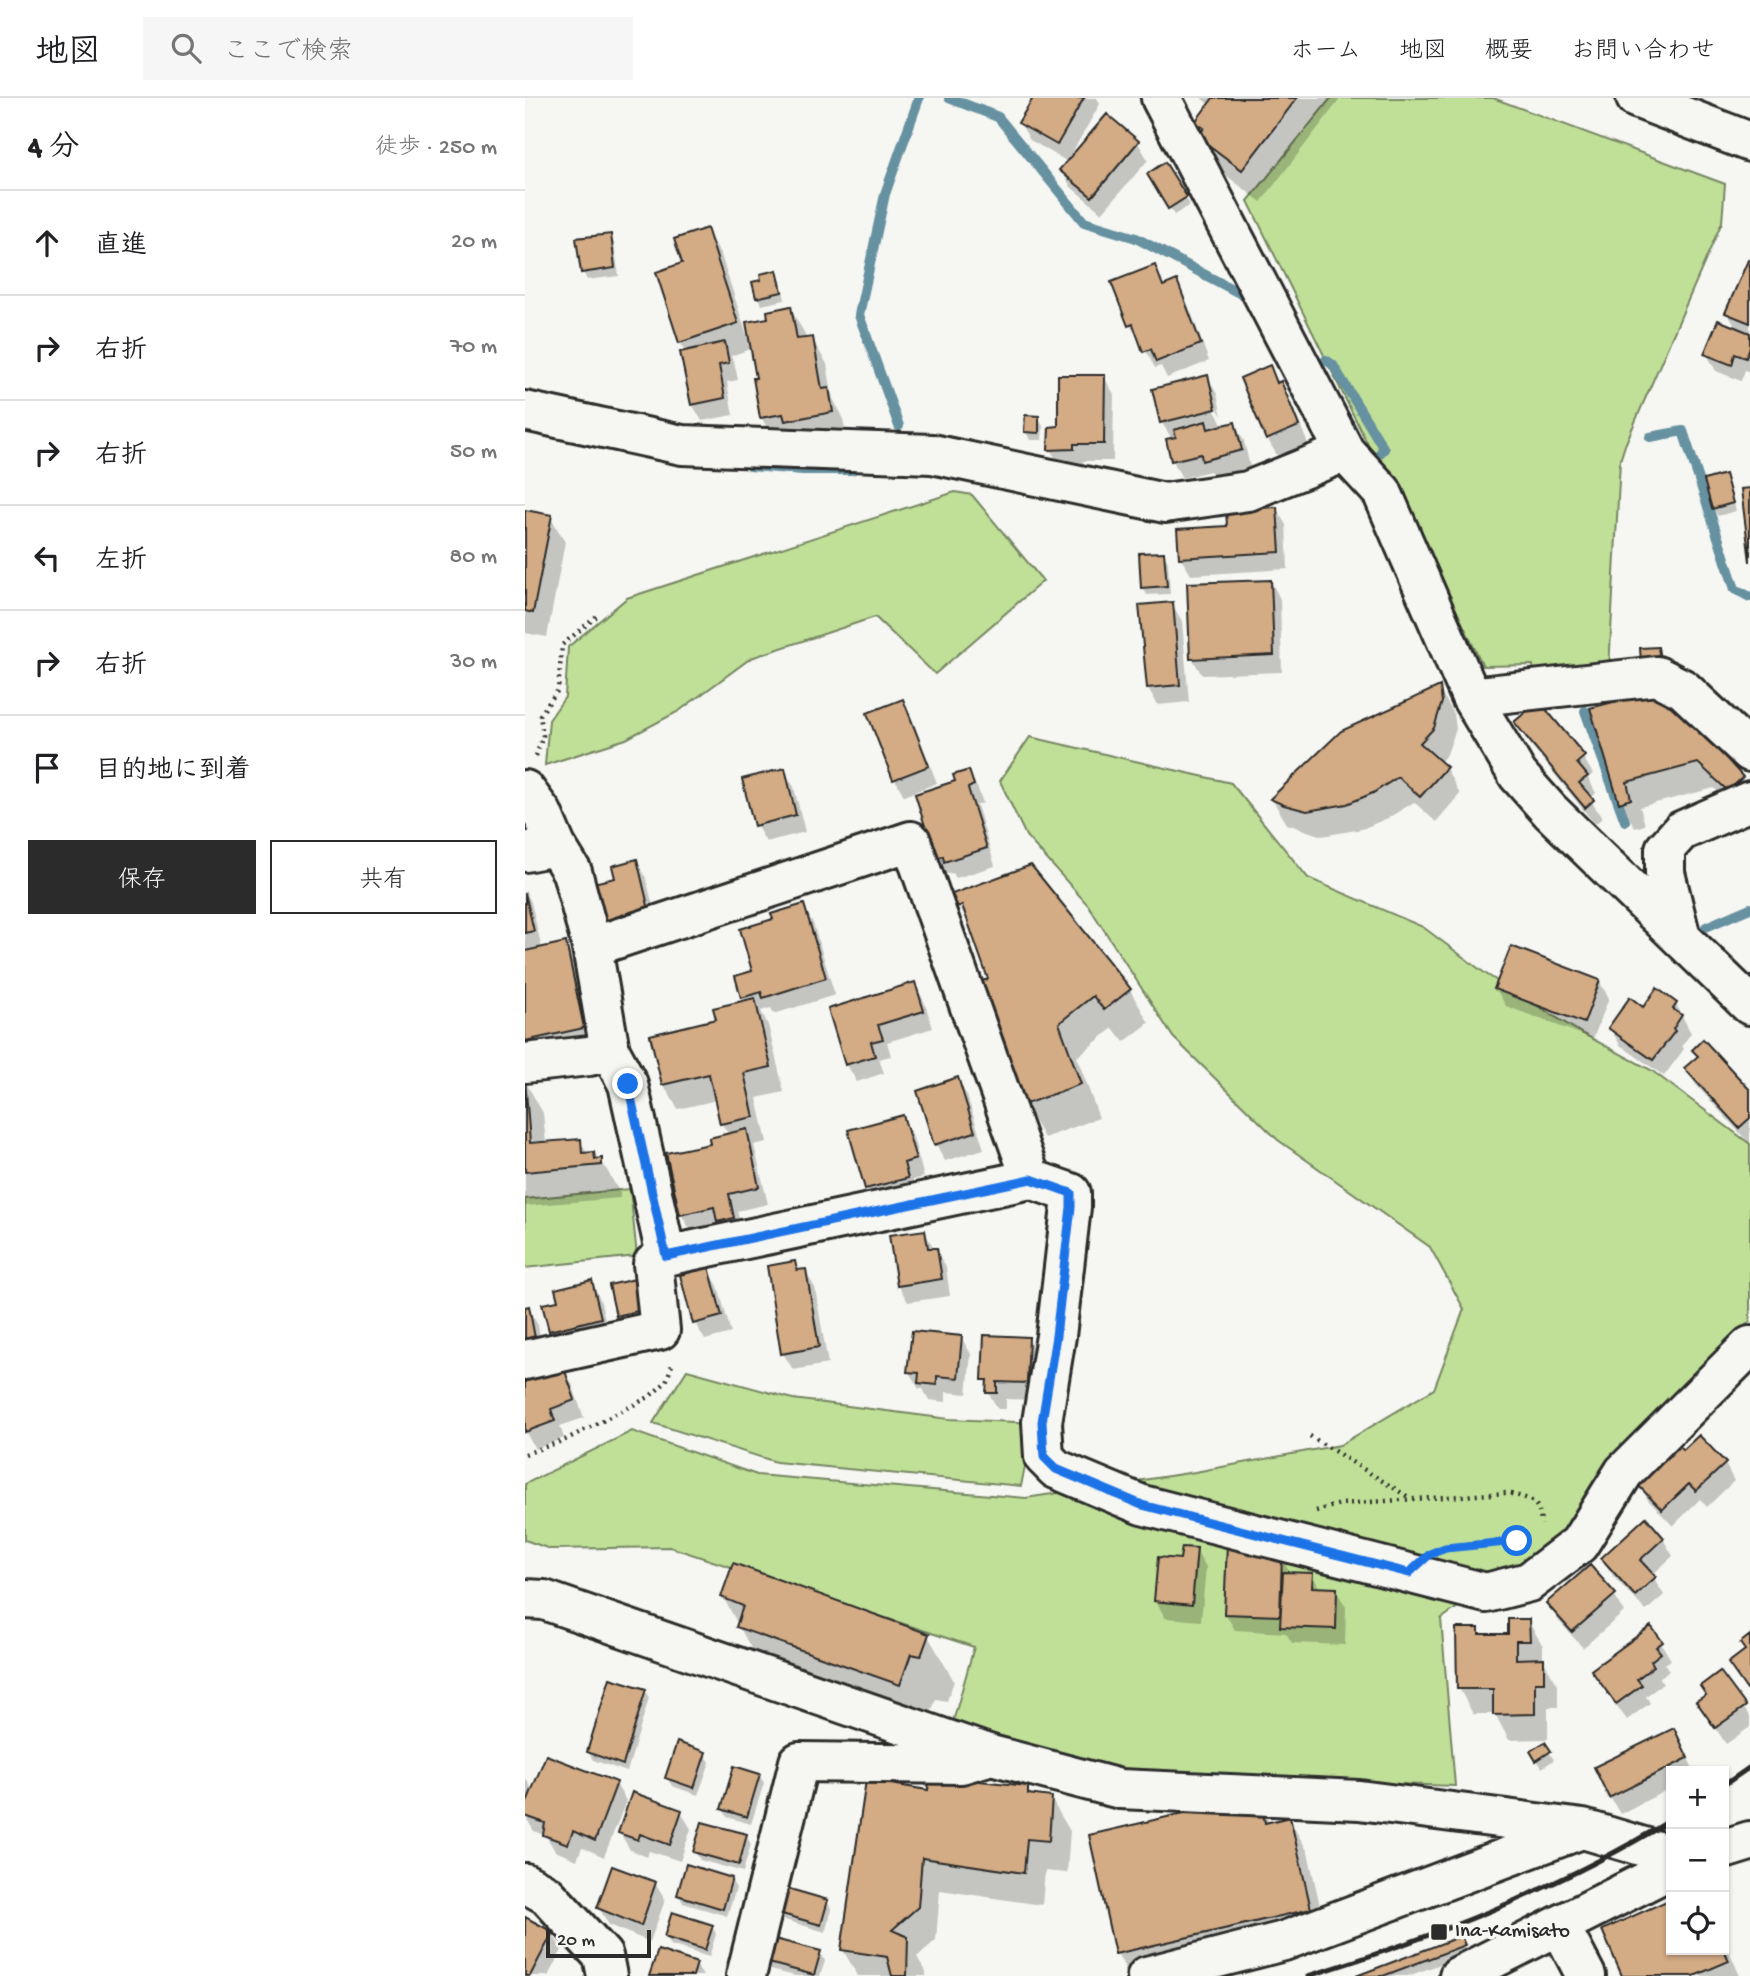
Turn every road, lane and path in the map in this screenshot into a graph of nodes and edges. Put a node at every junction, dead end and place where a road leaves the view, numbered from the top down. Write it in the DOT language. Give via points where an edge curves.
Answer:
graph roads {
  1 [pos="1161,98"];
  2 [pos="1636,98"];
  3 [pos="1750,142"];
  4 [pos="525,411"];
  5 [pos="1345,452"];
  6 [pos="597,616"];
  7 [pos="1471,696"];
  8 [pos="1750,752"];
  9 [pos="530,776"];
  10 [pos="1750,801"];
  11 [pos="541,849"];
  12 [pos="1682,939"];
  13 [pos="592,947"];
  14 [pos="1750,1005"];
  15 [pos="610,1051"];
  16 [pos="525,1063"];
  17 [pos="1031,1179"];
  18 [pos="666,1256"];
  19 [pos="660,1323"];
  20 [pos="1750,1346"];
  21 [pos="525,1360"];
  22 [pos="1310,1436"];
  23 [pos="525,1454"];
  24 [pos="1412,1499"];
  25 [pos="1537,1531"];
  26 [pos="1271,1538"];
  27 [pos="1525,1539"];
  28 [pos="1409,1573"];
  29 [pos="525,1599"];
  30 [pos="991,1755"];
  31 [pos="1583,1829"];
  32 [pos="1750,1841"];
  33 [pos="1729,1847"];
  34 [pos="1666,1854"];
  35 [pos="1666,1872"];
  36 [pos="525,1883"];
  37 [pos="1560,1926"];
  38 [pos="607,1976"];
  39 [pos="746,1976"];
  40 [pos="1147,1976"];
  41 [pos="1459,1976"];
  42 [pos="1586,1976"];
  1 -- 5 [label="street"];
  2 -- 3 [label="street"];
  4 -- 5 [label="street" via="682,445 932,454 1164,503 1248,491"];
  5 -- 7 [label="street" via="1382,492"];
  6 -- 9 [label="path" via="562,645 558,690 540,715 543,736"];
  7 -- 8 [label="street" via="1657,676 1683,689"];
  7 -- 12 [label="street" via="1518,775"];
  9 -- 11 [label="street" via="542,813"];
  10 -- 12 [label="street" via="1681,831 1665,849 1665,873"];
  11 -- 13 [label="street" via="572,872"];
  12 -- 14 [label="street"];
  13 -- 15 [label="street"];
  13 -- 17 [label="street" via="911,841"];
  15 -- 16 [label="street"];
  15 -- 18 [label="street" via="628,1084"];
  17 -- 18 [label="street"];
  17 -- 26 [label="street" via="1071,1193 1042,1422 1044,1457 1056,1469 1142,1505"];
  18 -- 19 [label="street" via="653,1264"];
  19 -- 21 [label="street" via="660,1330"];
  19 -- 23 [label="path" via="675,1330 680,1345 666,1382 649,1396 577,1434"];
  20 -- 28 [label="street" via="1624,1472 1579,1544 1529,1582 1486,1593"];
  22 -- 24 [label="path"];
  24 -- 25 [label="path" via="1507,1493 1531,1499 1540,1509"];
  24 -- 26 [label="path" via="1340,1504 1300,1515"];
  26 -- 28 [label="street"];
  27 -- 28 [label="path" via="1445,1548 1430,1554"];
  29 -- 30 [label="street" via="544,1600"];
  30 -- 31 [label="street" via="1120,1788 1359,1800"];
  30 -- 39 [label="street" via="961,1764 799,1762"];
  31 -- 34 [label="street"];
  31 -- 40 [label="street" via="1284,1941"];
  32 -- 33 [label="street"];
  35 -- 37 [label="street"];
  36 -- 38 [label="street" via="547,1895 603,1956"];
  37 -- 41 [label="street"];
  37 -- 42 [label="street"];
}
